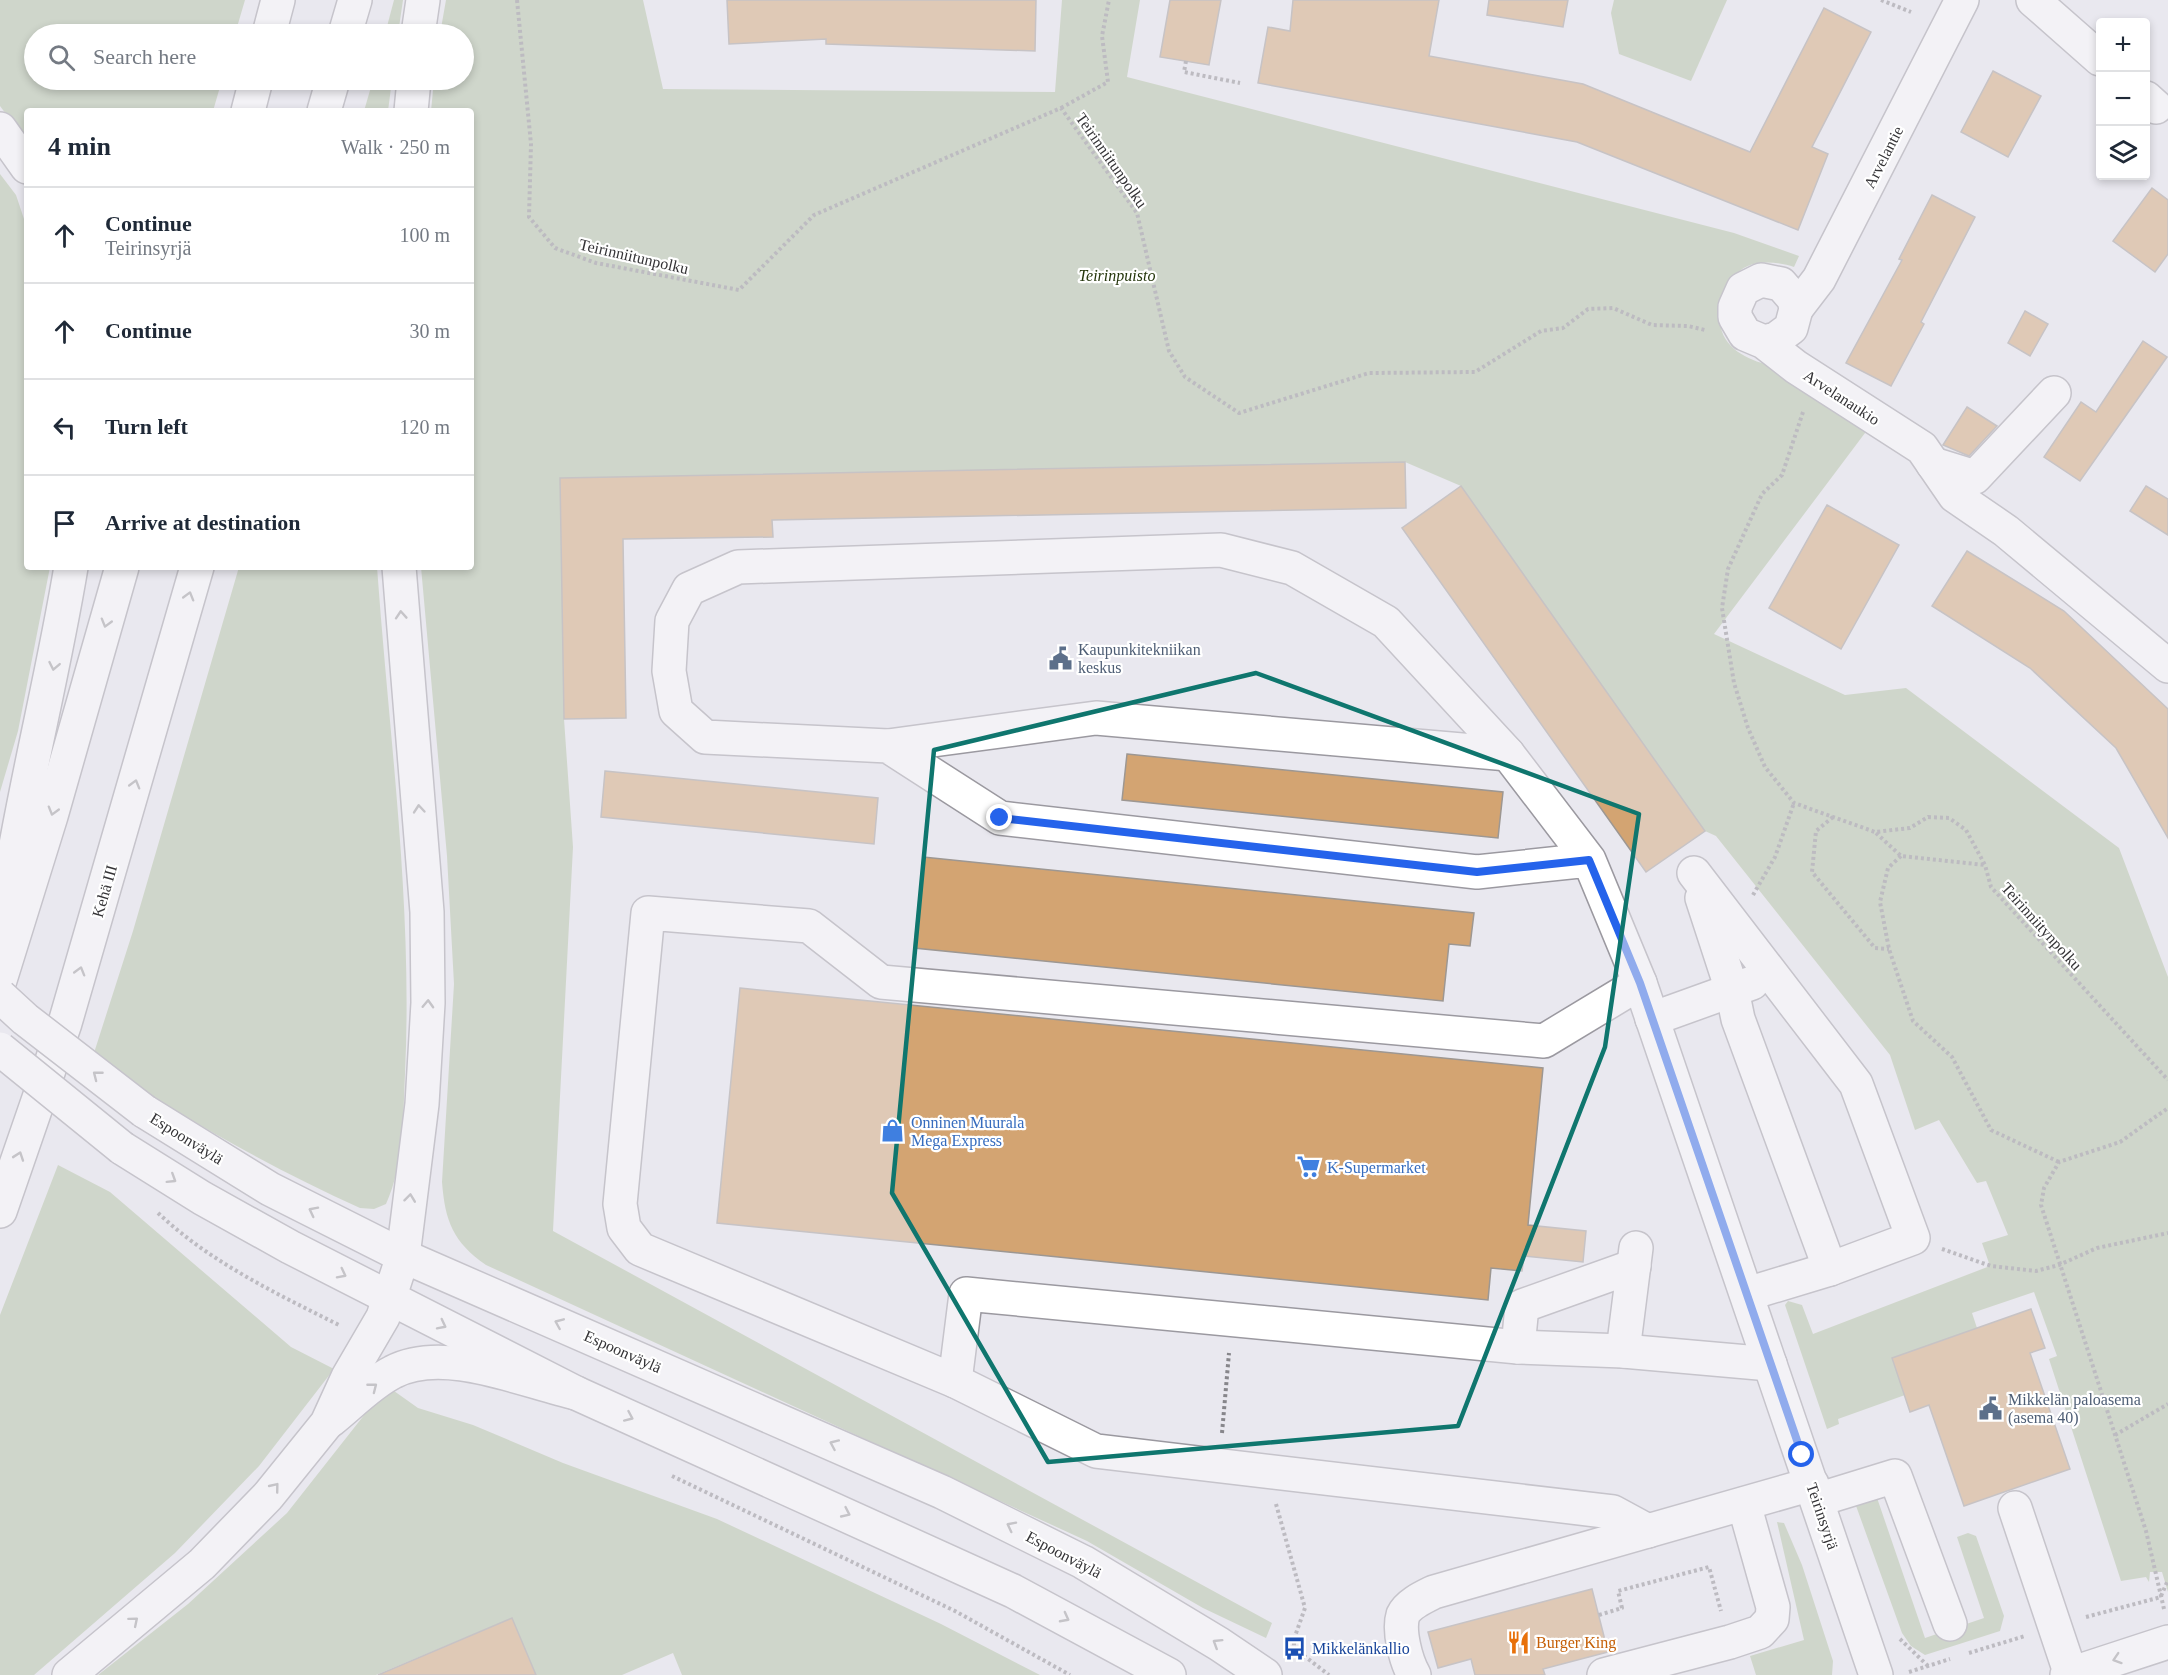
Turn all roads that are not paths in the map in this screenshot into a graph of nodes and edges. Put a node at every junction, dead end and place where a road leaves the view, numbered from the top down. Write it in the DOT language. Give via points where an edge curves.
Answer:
graph roads {
  1 [pos="278,0"];
  2 [pos="354,0"];
  3 [pos="423,0"];
  4 [pos="1962,0"];
  5 [pos="2033,0"];
  6 [pos="272,24"];
  7 [pos="348,24"];
  8 [pos="419,24"];
  9 [pos="2096,55"];
  10 [pos="253,90"];
  11 [pos="330,90"];
  12 [pos="413,90"];
  13 [pos="249,108"];
  14 [pos="325,108"];
  15 [pos="411,108"];
  16 [pos="0,129"];
  17 [pos="24,163"];
  18 [pos="1796,309"];
  19 [pos="1764,342"];
  20 [pos="2054,393"];
  21 [pos="1928,456"];
  22 [pos="70,570"];
  23 [pos="121,570"];
  24 [pos="196,570"];
  25 [pos="399,570"];
  26 [pos="2168,666"];
  27 [pos="888,746"];
  28 [pos="1508,754"];
  29 [pos="1589,860"];
  30 [pos="0,946"];
  31 [pos="1773,976"];
  32 [pos="0,980"];
  33 [pos="1640,983"];
  34 [pos="1732,990"];
  35 [pos="0,996"];
  36 [pos="1652,1019"];
  37 [pos="0,1049"];
  38 [pos="0,1211"];
  39 [pos="403,1256"];
  40 [pos="1830,1269"];
  41 [pos="1747,1294"];
  42 [pos="390,1298"];
  43 [pos="1518,1347"];
  44 [pos="1623,1351"];
  45 [pos="1770,1364"];
  46 [pos="955,1381"];
  47 [pos="576,1393"];
  48 [pos="327,1423"];
  49 [pos="1814,1492"];
  50 [pos="1744,1504"];
  51 [pos="2015,1508"];
  52 [pos="1648,1531"];
  53 [pos="1950,1624"];
  54 [pos="2168,1642"];
  55 [pos="69,1675"];
  56 [pos="1169,1675"];
  57 [pos="1266,1675"];
  58 [pos="1414,1675"];
  59 [pos="1604,1675"];
  60 [pos="1875,1675"];
  61 [pos="2069,1675"];
  1 -- 6 [label="main road"];
  2 -- 7 [label="main road"];
  3 -- 8 [label="main road"];
  4 -- 18 [label="main road, Arvelantie" via="1819,279"];
  5 -- 9 [label="main road"];
  10 -- 13 [label="main road"];
  11 -- 14 [label="main road"];
  12 -- 15 [label="main road"];
  16 -- 17 [label="main road"];
  18 -- 19 [label="main road" via="1791,328"];
  18 -- 19 [label="main road, Arvelanaukio" via="1794,299 1781,284 1761,280 1743,290 1734,307 1735,317 1745,334"];
  19 -- 21 [label="main road, Arvelanaukio"];
  20 -- 21 [label="main road" via="1975,477"];
  21 -- 26 [label="main road" via="1954,496 2006,531"];
  22 -- 30 [label="main road, one-way" via="45,711 18,824"];
  23 -- 32 [label="main road, one-way"];
  38 -- 24 [label="main road, Kehä III, one-way" via="68,1012"];
  39 -- 25 [label="main road, one-way" via="422,1104 428,912"];
  27 -- 28 [label="main road, Teirinsyrjä" via="1096,718"];
  27 -- 28 [label="main road, Teirinsyrjä" via="705,737 676,711 669,671 672,621 689,590 738,567 1221,550 1292,568 1386,622"];
  27 -- 29 [label="main road" via="1000,818 1477,872"];
  28 -- 29 [label="main road, Teirinsyrjä"];
  29 -- 33 [label="main road, Teirinsyrjä"];
  31 -- 34 [label="main road"];
  31 -- 34 [label="main road" via="1694,873"];
  31 -- 40 [label="main road" via="1856,1084 1913,1238"];
  33 -- 36 [label="main road, Teirinsyrjä"];
  33 -- 46 [label="main road" via="1544,1041 881,982 809,926 648,913 620,1204 624,1228 640,1249"];
  34 -- 36 [label="main road"];
  34 -- 40 [label="main road" via="1738,1019"];
  39 -- 35 [label="main road, Espoonväylä, one-way, bridge" via="270,1189 144,1111"];
  36 -- 41 [label="main road, Teirinsyrjä"];
  37 -- 42 [label="main road, one-way, bridge" via="122,1148 211,1203"];
  39 -- 42 [label="main road"];
  57 -- 39 [label="main road, Espoonväylä, one-way" via="1083,1562 942,1492"];
  40 -- 41 [label="main road"];
  41 -- 45 [label="main road, Teirinsyrjä"];
  42 -- 47 [label="main road, one-way"];
  42 -- 48 [label="main road"];
  43 -- 44 [label="main road"];
  43 -- 44 [label="main road" via="1522,1306 1635,1255"];
  43 -- 46 [label="main road" via="966,1294"];
  44 -- 45 [label="main road"];
  45 -- 49 [label="main road, Teirinsyrjä"];
  46 -- 52 [label="main road" via="1096,1451 1613,1512"];
  48 -- 47 [label="main road, one-way" via="393,1372 433,1360"];
  47 -- 56 [label="main road, one-way" via="1013,1590"];
  55 -- 48 [label="main road, one-way" via="202,1564 268,1496"];
  49 -- 50 [label="main road"];
  49 -- 53 [label="main road" via="1895,1476"];
  49 -- 60 [label="main road, Teirinsyrjä"];
  50 -- 52 [label="main road"];
  50 -- 59 [label="main road" via="1773,1607 1772,1619 1760,1632"];
  51 -- 61 [label="main road"];
  52 -- 58 [label="main road" via="1420,1599 1403,1615 1403,1643"];
  54 -- 61 [label="main road, one-way"];
}
